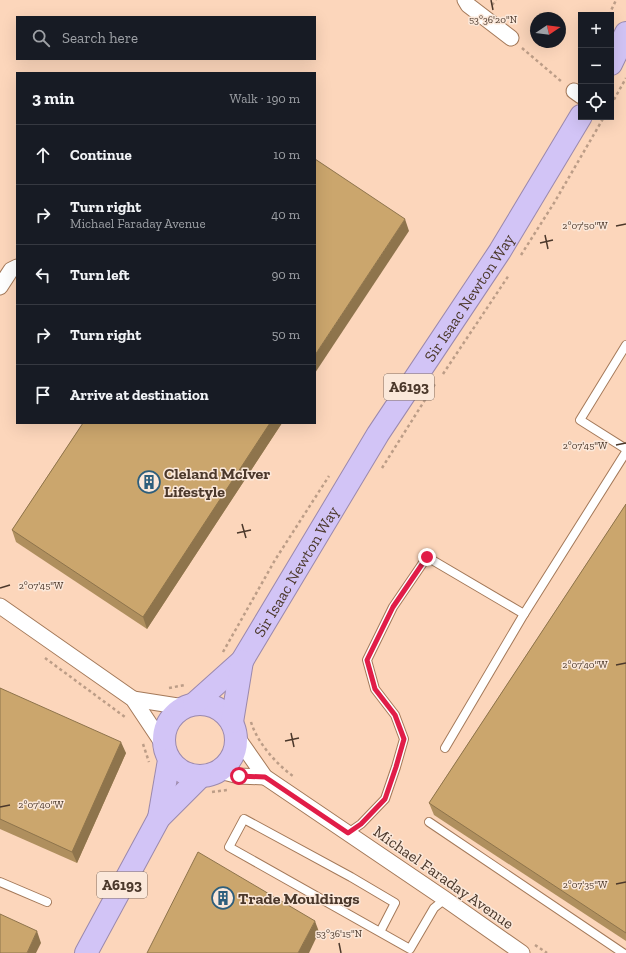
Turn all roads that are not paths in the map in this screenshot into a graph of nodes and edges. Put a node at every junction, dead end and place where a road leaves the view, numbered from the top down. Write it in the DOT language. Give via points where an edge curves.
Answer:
graph roads {
  1 [pos="465,0"];
  2 [pos="626,34"];
  3 [pos="511,38"];
  4 [pos="614,58"];
  5 [pos="579,120"];
  6 [pos="16,268"];
  7 [pos="0,287"];
  8 [pos="626,345"];
  9 [pos="626,449"];
  10 [pos="626,452"];
  11 [pos="0,606"];
  12 [pos="524,614"];
  13 [pos="242,661"];
  14 [pos="189,698"];
  15 [pos="133,699"];
  16 [pos="240,726"];
  17 [pos="444,748"];
  18 [pos="156,753"];
  19 [pos="210,774"];
  20 [pos="265,777"];
  21 [pos="159,818"];
  22 [pos="429,822"];
  23 [pos="348,833"];
  24 [pos="0,882"];
  25 [pos="446,899"];
  26 [pos="47,902"];
  27 [pos="380,932"];
  28 [pos="86,953"];
  29 [pos="522,953"];
  30 [pos="623,953"];
  1 -- 3 [label="street"];
  2 -- 4 [label="highway"];
  5 -- 13 [label="highway, Sir Isaac Newton Way / A6193" via="500,251 378,434"];
  6 -- 7 [label="street" via="11,270"];
  8 -- 9 [label="lane" via="580,420"];
  10 -- 12 [label="lane"];
  11 -- 15 [label="street"];
  12 -- 17 [label="lane"];
  12 -- 23 [label="lane" via="427,557 393,607 367,660 375,689 395,715 404,739 385,799 361,824"];
  13 -- 14 [label="highway, Sir Isaac Newton Way / A6193"];
  13 -- 16 [label="highway, Sir Isaac Newton Way / A6193"];
  14 -- 15 [label="street"];
  14 -- 16 [label="highway" via="216,707"];
  14 -- 18 [label="highway, A6193" via="168,722"];
  15 -- 18 [label="street"];
  16 -- 19 [label="highway, A6193" via="233,756 228,764"];
  16 -- 20 [label="street"];
  18 -- 19 [label="highway" via="188,775"];
  18 -- 21 [label="highway"];
  19 -- 20 [label="street"];
  19 -- 21 [label="highway"];
  20 -- 23 [label="street, Michael Faraday Avenue"];
  21 -- 28 [label="highway, A6193"];
  22 -- 30 [label="lane"];
  23 -- 25 [label="street, Michael Faraday Avenue"];
  24 -- 26 [label="lane"];
  25 -- 27 [label="lane" via="434,908 410,949"];
  25 -- 29 [label="street, Michael Faraday Avenue"];
  27 -- 27 [label="lane" via="229,847 244,819 396,904"];
}
